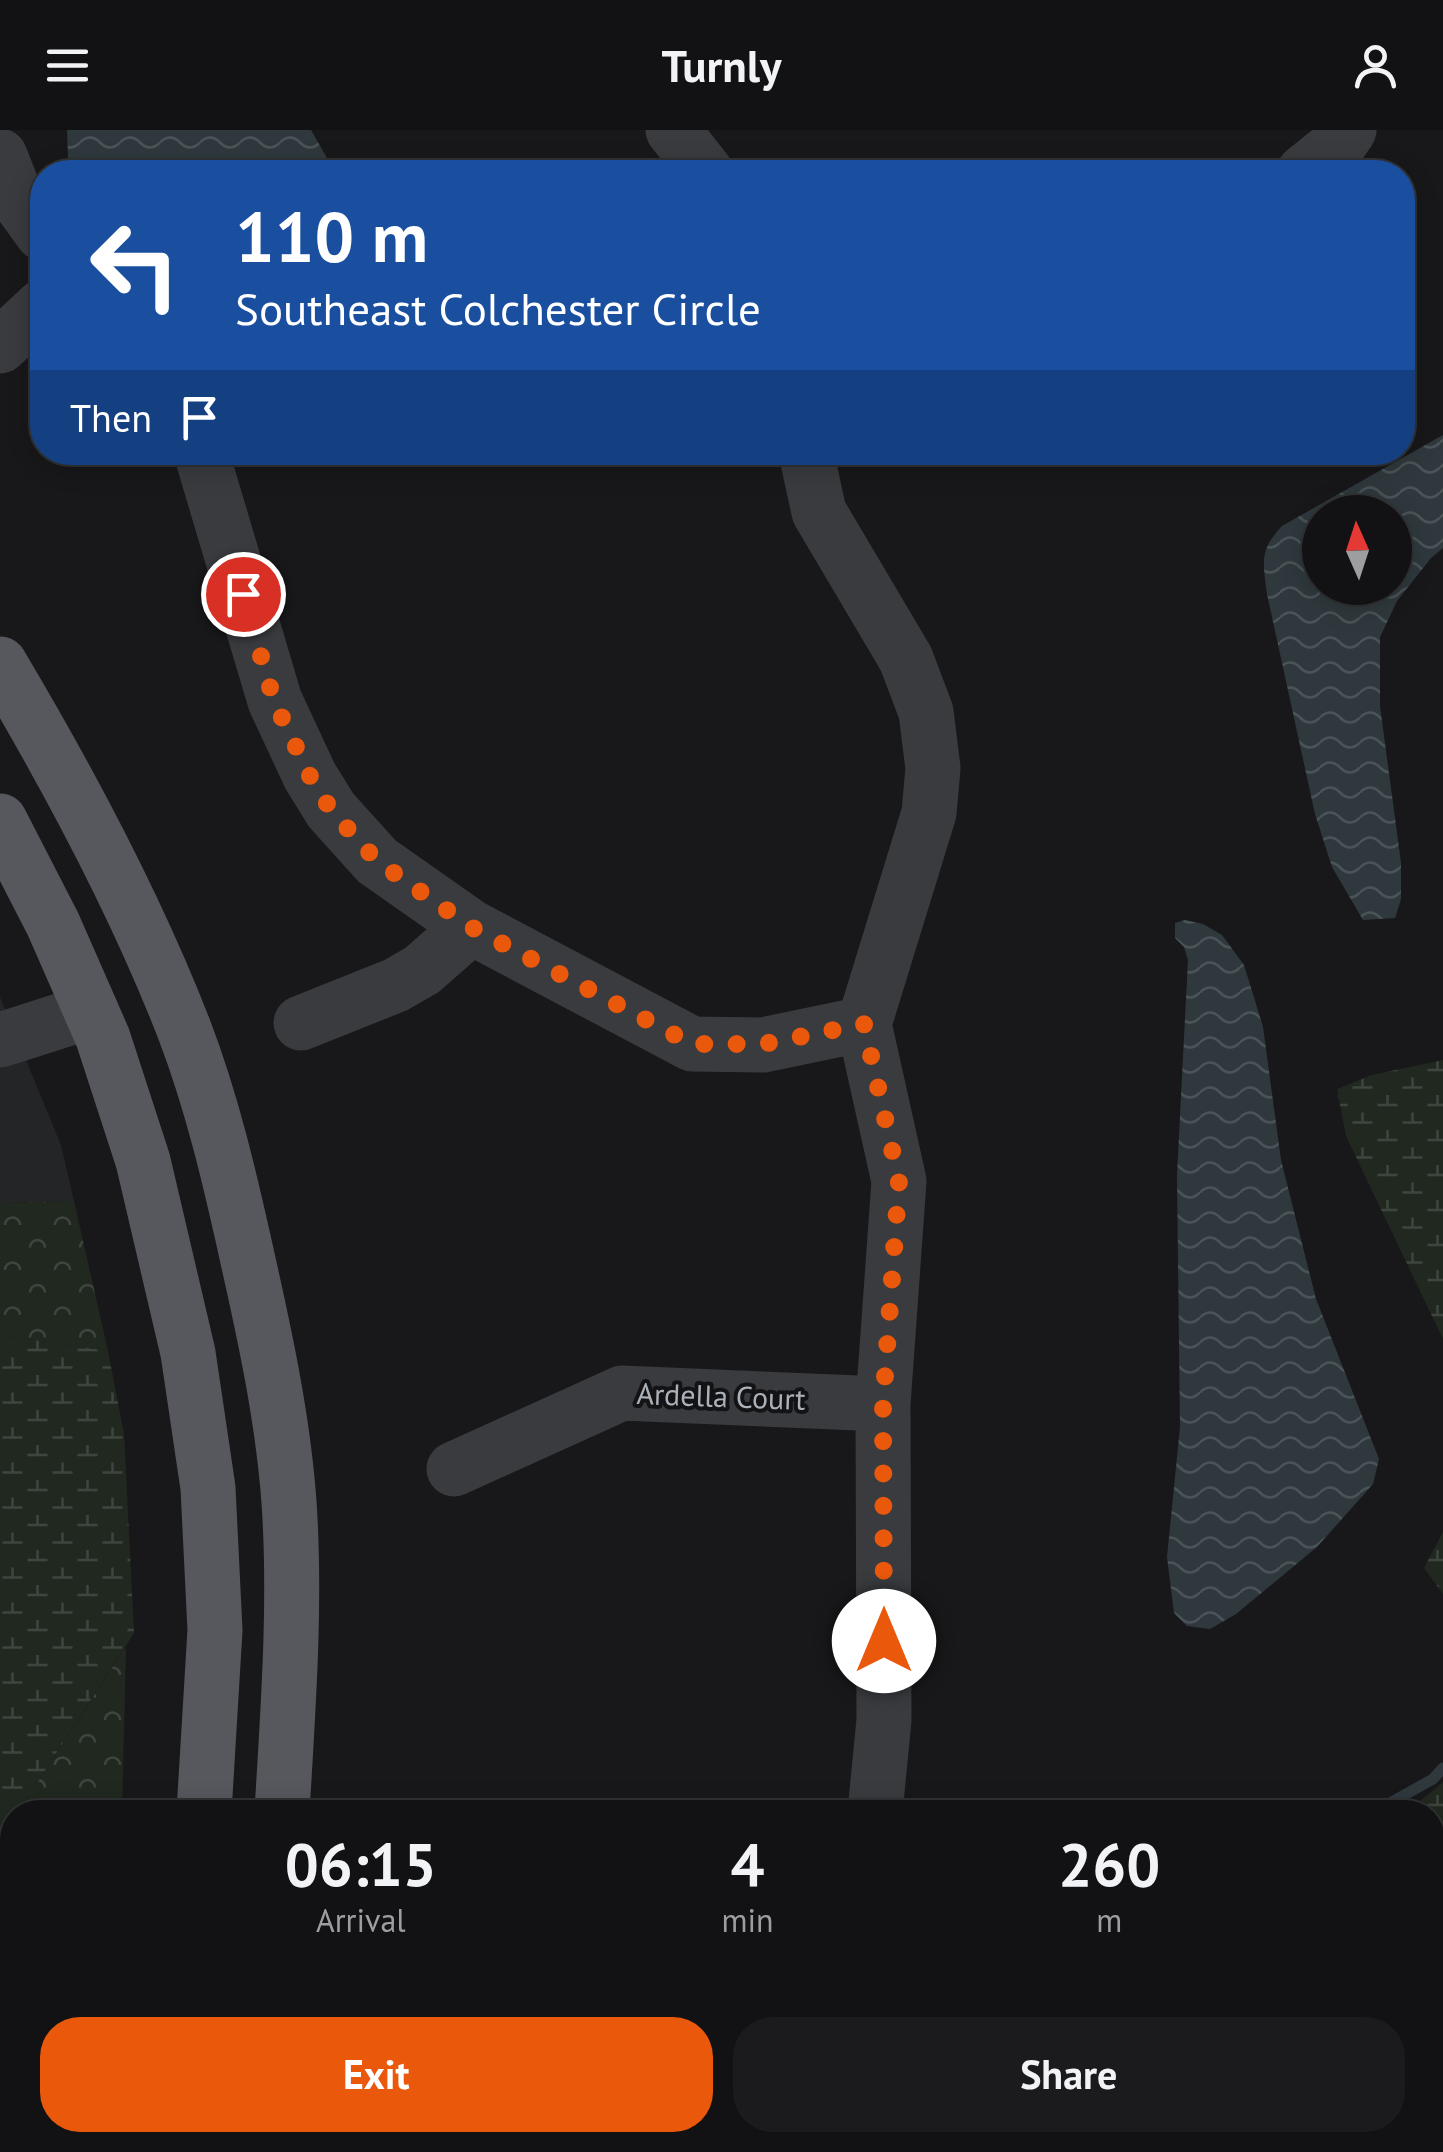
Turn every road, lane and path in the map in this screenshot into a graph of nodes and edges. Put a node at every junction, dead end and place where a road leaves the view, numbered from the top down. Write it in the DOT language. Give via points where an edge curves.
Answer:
graph roads {
  1 [pos="673,130"];
  2 [pos="1349,130"];
  3 [pos="0,156"];
  4 [pos="697,160"];
  5 [pos="1319,160"];
  6 [pos="30,216"];
  7 [pos="30,318"];
  8 [pos="0,346"];
  9 [pos="205,465"];
  10 [pos="809,465"];
  11 [pos="0,664"];
  12 [pos="0,821"];
  13 [pos="471,927"];
  14 [pos="92,1011"];
  15 [pos="301,1023"];
  16 [pos="864,1024"];
  17 [pos="0,1040"];
  18 [pos="883,1404"];
  19 [pos="454,1469"];
  20 [pos="205,1800"];
  21 [pos="283,1800"];
  22 [pos="876,1800"];
  1 -- 4 [label="street"];
  2 -- 5 [label="street"];
  3 -- 6 [label="street"];
  7 -- 8 [label="street"];
  9 -- 13 [label="street" via="274,701 310,776 377,861"];
  10 -- 16 [label="street" via="820,512 906,659 926,712 933,768 929,813"];
  11 -- 21 [label="main road" via="127,902 184,1030 224,1155 269,1352 288,1501 291,1652"];
  12 -- 14 [label="main road"];
  13 -- 15 [label="street" via="396,985"];
  13 -- 16 [label="street" via="692,1044 763,1044"];
  14 -- 17 [label="street"];
  14 -- 20 [label="main road" via="143,1161 188,1354 208,1488 215,1630"];
  16 -- 18 [label="street" via="899,1181"];
  18 -- 19 [label="street, Ardella Court" via="622,1393"];
  18 -- 22 [label="street" via="884,1720"];
}
